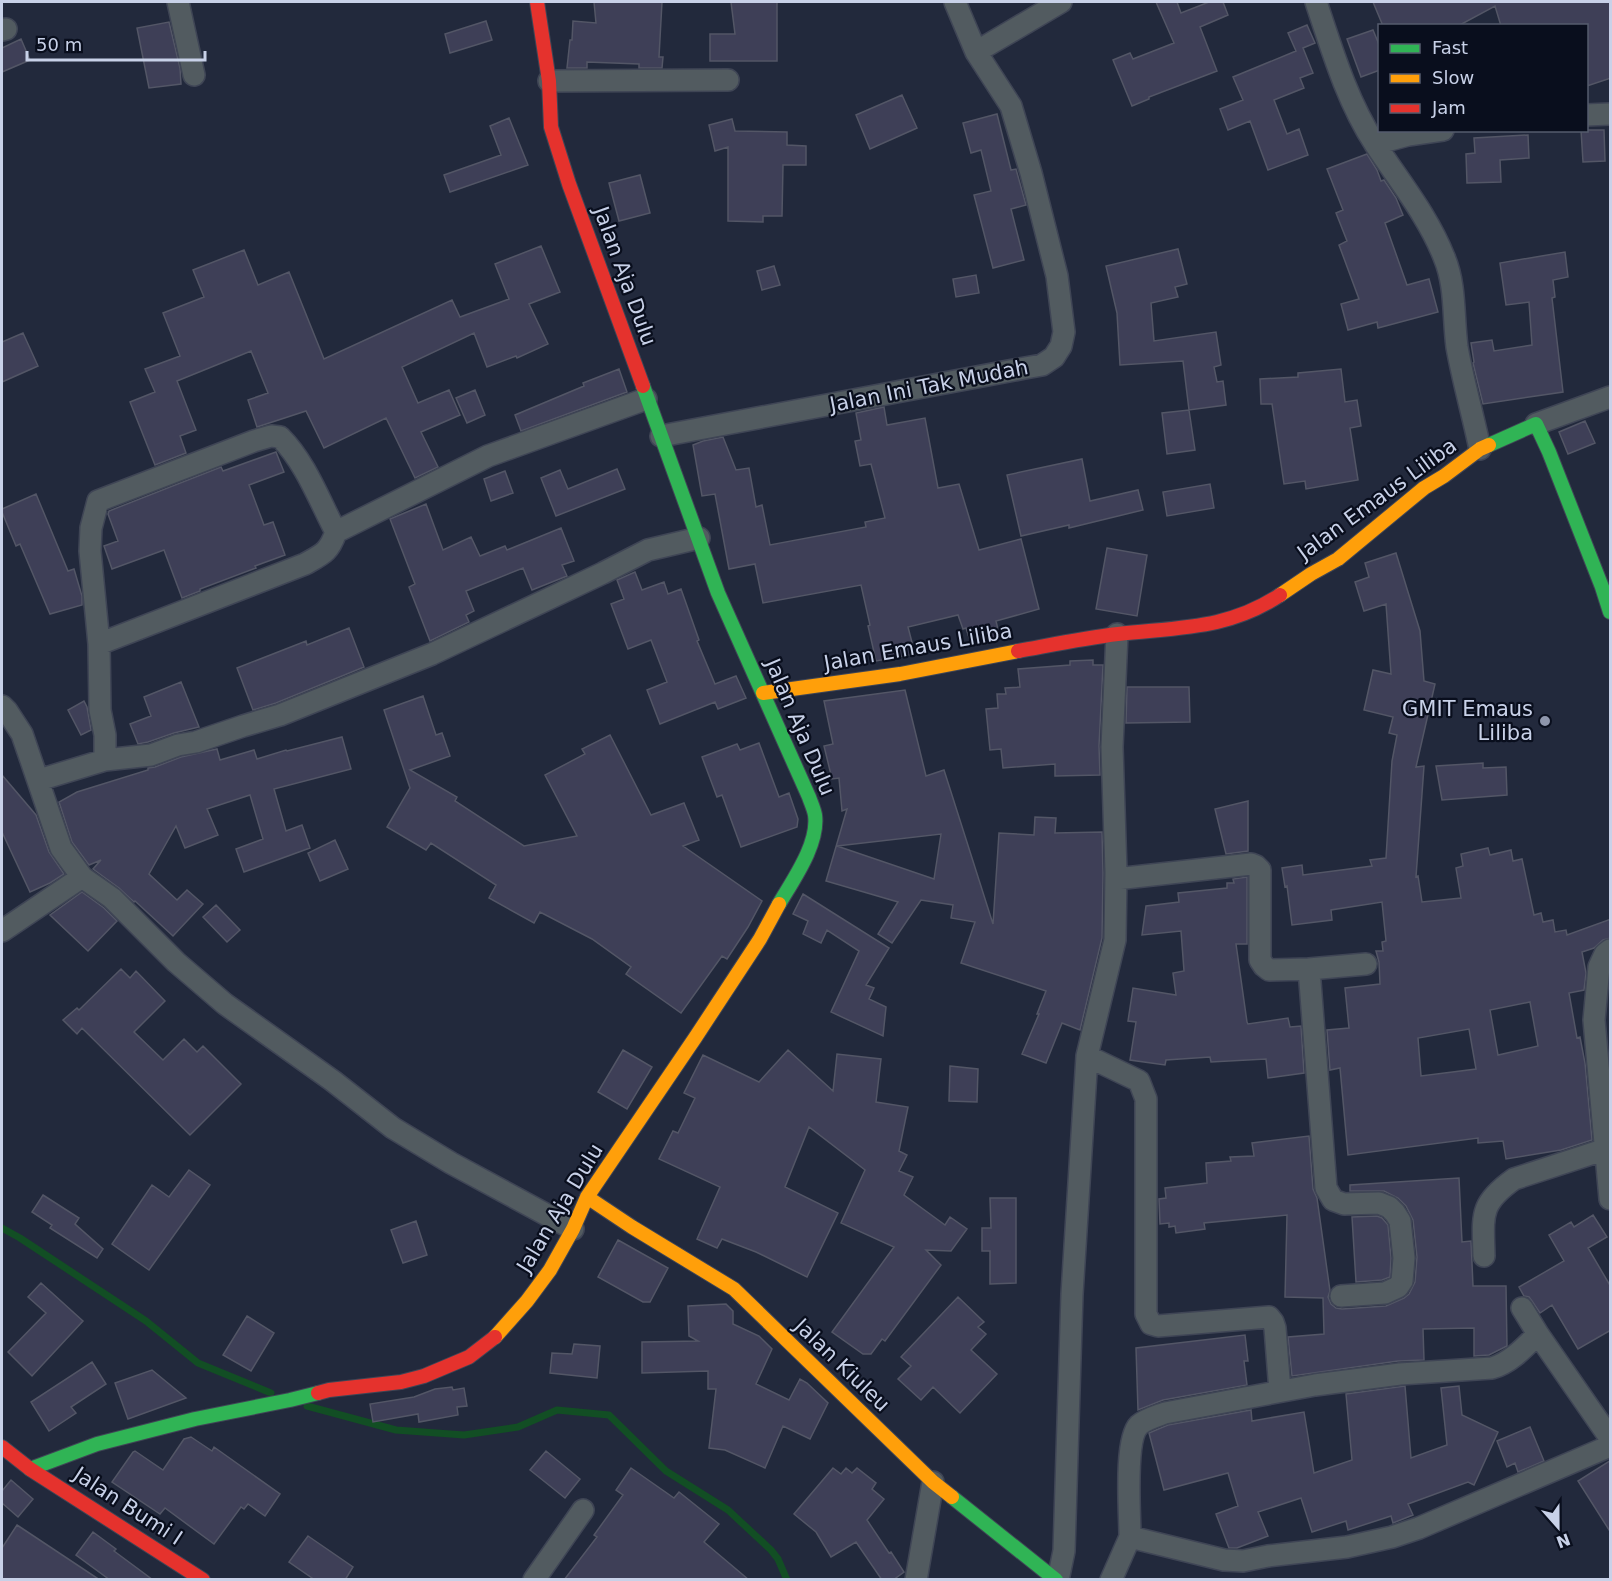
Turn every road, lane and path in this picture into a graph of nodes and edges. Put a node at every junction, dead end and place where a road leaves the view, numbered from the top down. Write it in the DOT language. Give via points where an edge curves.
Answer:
graph roads {
  1 [pos="178,2"];
  2 [pos="537,2"];
  3 [pos="955,2"];
  4 [pos="1061,2"];
  5 [pos="1316,2"];
  6 [pos="976,52"];
  7 [pos="194,75"];
  8 [pos="728,80"];
  9 [pos="549,81"];
  10 [pos="1611,114"];
  11 [pos="1588,115"];
  12 [pos="1429,132"];
  13 [pos="1375,144"];
  14 [pos="1611,396"];
  15 [pos="646,399"];
  16 [pos="1536,424"];
  17 [pos="661,436"];
  18 [pos="1480,449"];
  19 [pos="336,532"];
  20 [pos="699,538"];
  21 [pos="1611,612"];
  22 [pos="1117,634"];
  23 [pos="99,644"];
  24 [pos="763,693"];
  25 [pos="2,706"];
  26 [pos="105,760"];
  27 [pos="39,780"];
  28 [pos="82,877"];
  29 [pos="1116,879"];
  30 [pos="2,932"];
  31 [pos="1611,950"];
  32 [pos="1366,964"];
  33 [pos="1309,969"];
  34 [pos="1087,1056"];
  35 [pos="1606,1149"];
  36 [pos="586,1197"];
  37 [pos="1611,1199"];
  38 [pos="573,1229"];
  39 [pos="1484,1256"];
  40 [pos="1341,1296"];
  41 [pos="1522,1308"];
  42 [pos="1538,1334"];
  43 [pos="1280,1391"];
  44 [pos="1611,1438"];
  45 [pos="1611,1446"];
  46 [pos="2,1447"];
  47 [pos="30,1468"];
  48 [pos="933,1482"];
  49 [pos="583,1510"];
  50 [pos="1130,1537"];
  51 [pos="203,1580"];
  52 [pos="534,1580"];
  53 [pos="916,1580"];
  54 [pos="1057,1580"];
  55 [pos="1111,1580"];
  1 -- 7 [label="street"];
  2 -- 9 [label="street, Jalan Aja Dulu"];
  3 -- 6 [label="street, Jalan Ini Tak Mudah"];
  4 -- 6 [label="street"];
  5 -- 13 [label="street" via="1345,85"];
  6 -- 17 [label="street, Jalan Ini Tak Mudah" via="1011,106 1031,173 1057,276 1064,332 1054,357 1042,365"];
  8 -- 9 [label="street"];
  9 -- 15 [label="street, Jalan Aja Dulu" via="551,127"];
  10 -- 11 [label="street"];
  12 -- 13 [label="street"];
  13 -- 18 [label="street" via="1434,234 1445,259 1452,286 1457,346"];
  14 -- 16 [label="street"];
  15 -- 17 [label="street, Jalan Aja Dulu"];
  15 -- 19 [label="street" via="488,456"];
  16 -- 18 [label="street, Jalan Emaus Liliba"];
  16 -- 21 [label="street"];
  17 -- 20 [label="street, Jalan Aja Dulu"];
  18 -- 22 [label="street, Jalan Emaus Liliba" via="1424,488 1338,559 1266,604 1228,620"];
  19 -- 23 [label="street" via="325,553 305,564"];
  19 -- 23 [label="street" via="301,463 280,437 254,441 98,501 90,551"];
  20 -- 24 [label="street, Jalan Aja Dulu" via="718,593"];
  20 -- 26 [label="street" via="648,550 432,654 280,716 151,755"];
  22 -- 24 [label="street, Jalan Emaus Liliba" via="900,674"];
  22 -- 29 [label="street" via="1113,747"];
  23 -- 26 [label="street"];
  24 -- 36 [label="street, Jalan Aja Dulu" via="809,797 815,816 813,837 760,939"];
  25 -- 27 [label="street" via="22,734"];
  26 -- 27 [label="street"];
  27 -- 28 [label="street" via="61,848"];
  28 -- 30 [label="street"];
  28 -- 38 [label="street" via="112,898 225,1004 393,1128"];
  29 -- 33 [label="street" via="1257,866 1260,960 1269,970"];
  29 -- 34 [label="street" via="1116,940"];
  31 -- 35 [label="street" via="1599,967 1594,1020"];
  32 -- 33 [label="street"];
  33 -- 40 [label="street" via="1326,1188 1333,1200 1344,1204 1379,1203 1389,1207 1400,1221 1404,1258 1398,1287 1385,1293"];
  34 -- 43 [label="street" via="1139,1081 1146,1100 1146,1314 1151,1324 1269,1317 1275,1328"];
  34 -- 54 [label="street" via="1072,1294 1064,1551"];
  35 -- 37 [label="street"];
  35 -- 39 [label="street" via="1505,1185 1485,1209"];
  36 -- 38 [label="street, Jalan Aja Dulu"];
  36 -- 48 [label="street, Jalan Kiuleu" via="734,1289"];
  38 -- 47 [label="street, Jalan Aja Dulu" via="527,1301 492,1341 469,1357 424,1376 329,1390 195,1419 97,1444"];
  41 -- 42 [label="street"];
  42 -- 43 [label="street" via="1514,1356 1492,1368 1400,1374"];
  42 -- 44 [label="street"];
  43 -- 50 [label="street" via="1165,1413 1140,1424 1131,1440"];
  45 -- 50 [label="street" via="1419,1528 1347,1547 1233,1561"];
  46 -- 47 [label="street, Jalan Bumi I"];
  47 -- 51 [label="street, Jalan Bumi I"];
  48 -- 53 [label="street"];
  48 -- 54 [label="street, Jalan Kiuleu"];
  49 -- 52 [label="street"];
  50 -- 55 [label="street"];
}
